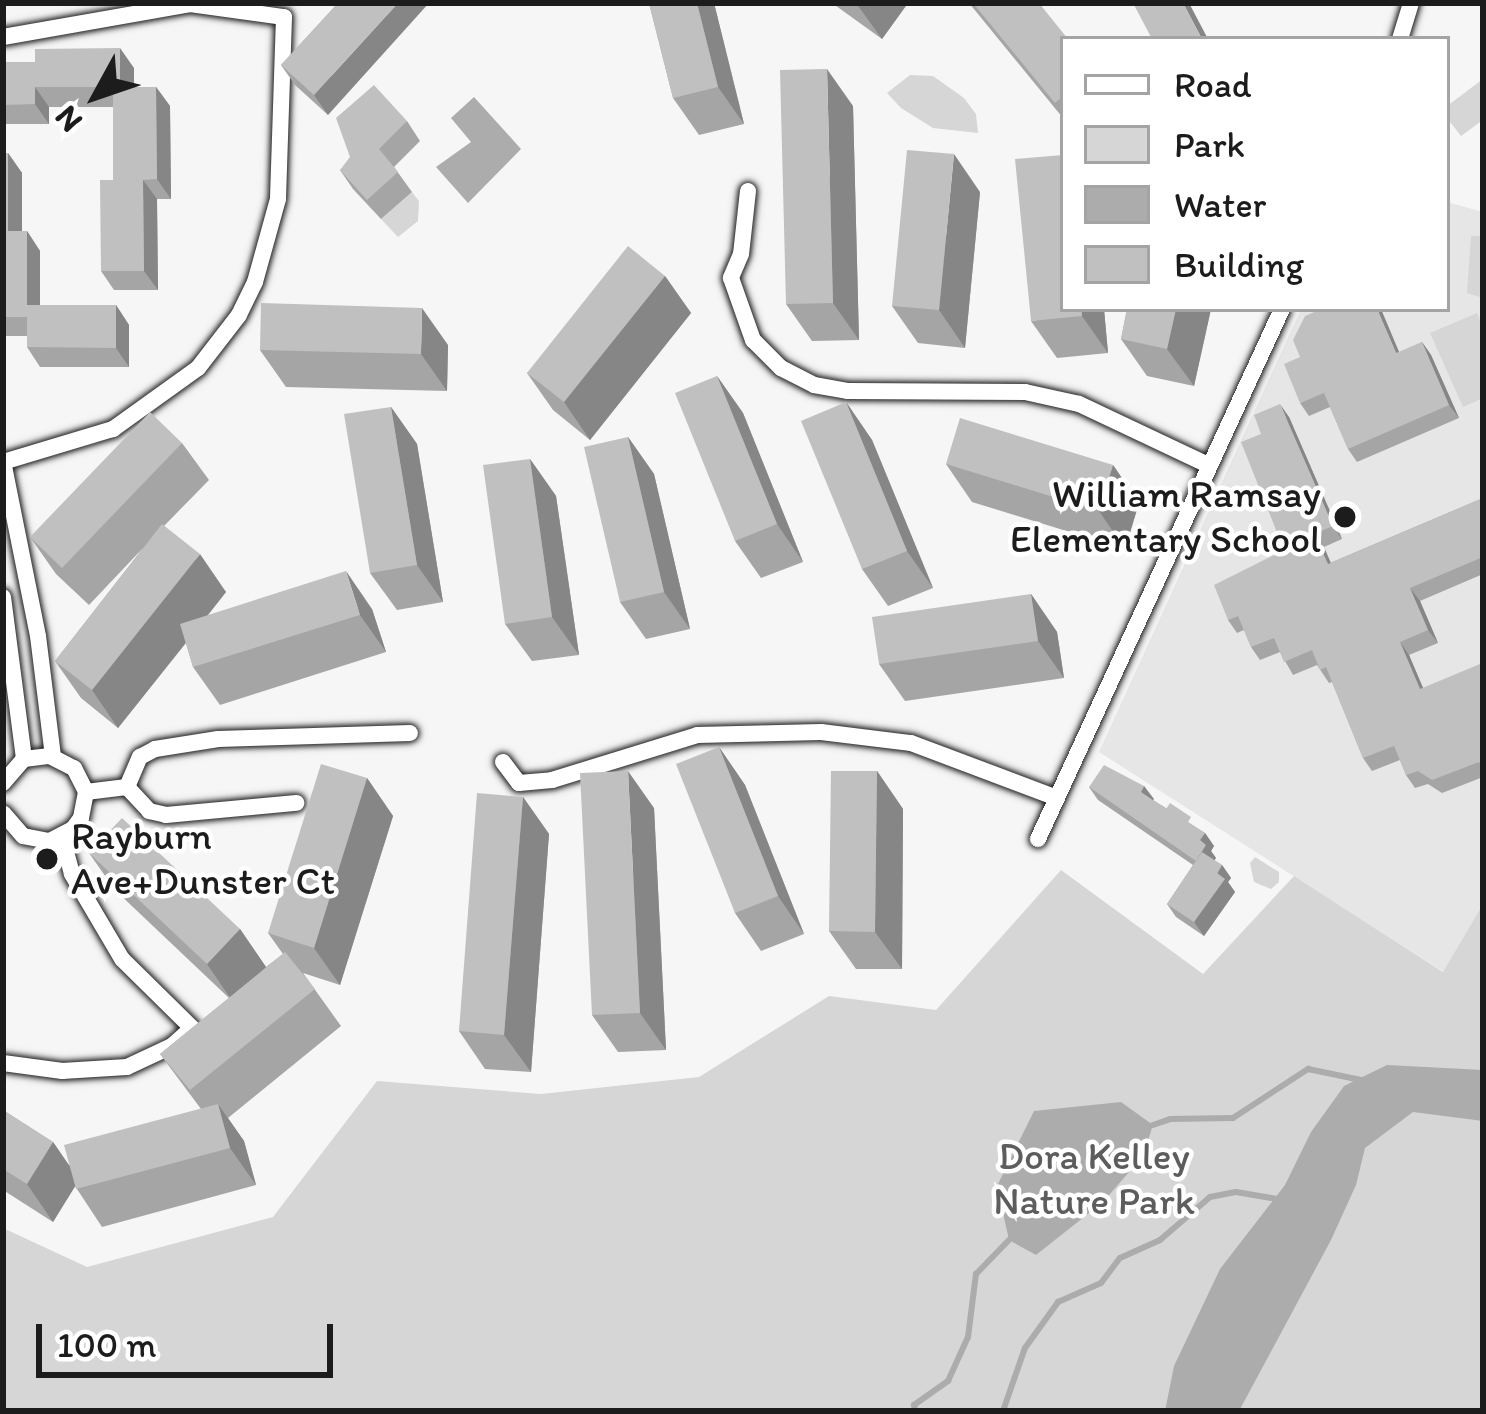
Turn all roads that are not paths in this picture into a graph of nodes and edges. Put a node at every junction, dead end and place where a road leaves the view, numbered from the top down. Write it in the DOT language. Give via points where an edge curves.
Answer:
graph roads {
  1 [pos="1412,3"];
  2 [pos="1401,36"];
  3 [pos="3,37"];
  4 [pos="748,191"];
  5 [pos="1281,312"];
  6 [pos="3,462"];
  7 [pos="1208,465"];
  8 [pos="11,541"];
  9 [pos="3,597"];
  10 [pos="410,733"];
  11 [pos="53,757"];
  12 [pos="24,759"];
  13 [pos="503,762"];
  14 [pos="3,783"];
  15 [pos="128,787"];
  16 [pos="86,792"];
  17 [pos="1057,798"];
  18 [pos="296,803"];
  19 [pos="3,816"];
  20 [pos="62,837"];
  21 [pos="1038,839"];
  22 [pos="3,1063"];
  1 -- 2 [label="street"];
  3 -- 6 [label="street" via="190,4 284,17 278,199 239,315 198,368 113,429"];
  4 -- 7 [label="street" via="731,278 736,306 753,340 781,368 814,386 848,391 1025,392 1079,404"];
  5 -- 7 [label="street"];
  6 -- 8 [label="street"];
  7 -- 17 [label="street"];
  8 -- 11 [label="street"];
  9 -- 12 [label="street"];
  10 -- 15 [label="street" via="218,739 155,749 140,757"];
  11 -- 12 [label="street"];
  11 -- 16 [label="street" via="74,768"];
  12 -- 14 [label="street"];
  13 -- 17 [label="street" via="519,783 553,780 697,735 821,732 911,743"];
  15 -- 16 [label="street"];
  15 -- 18 [label="street" via="148,811 166,815"];
  16 -- 20 [label="street" via="81,818"];
  17 -- 21 [label="street"];
  19 -- 20 [label="street" via="23,836"];
  20 -- 22 [label="street" via="72,874 122,959 192,1028 127,1067 62,1071"];
}
